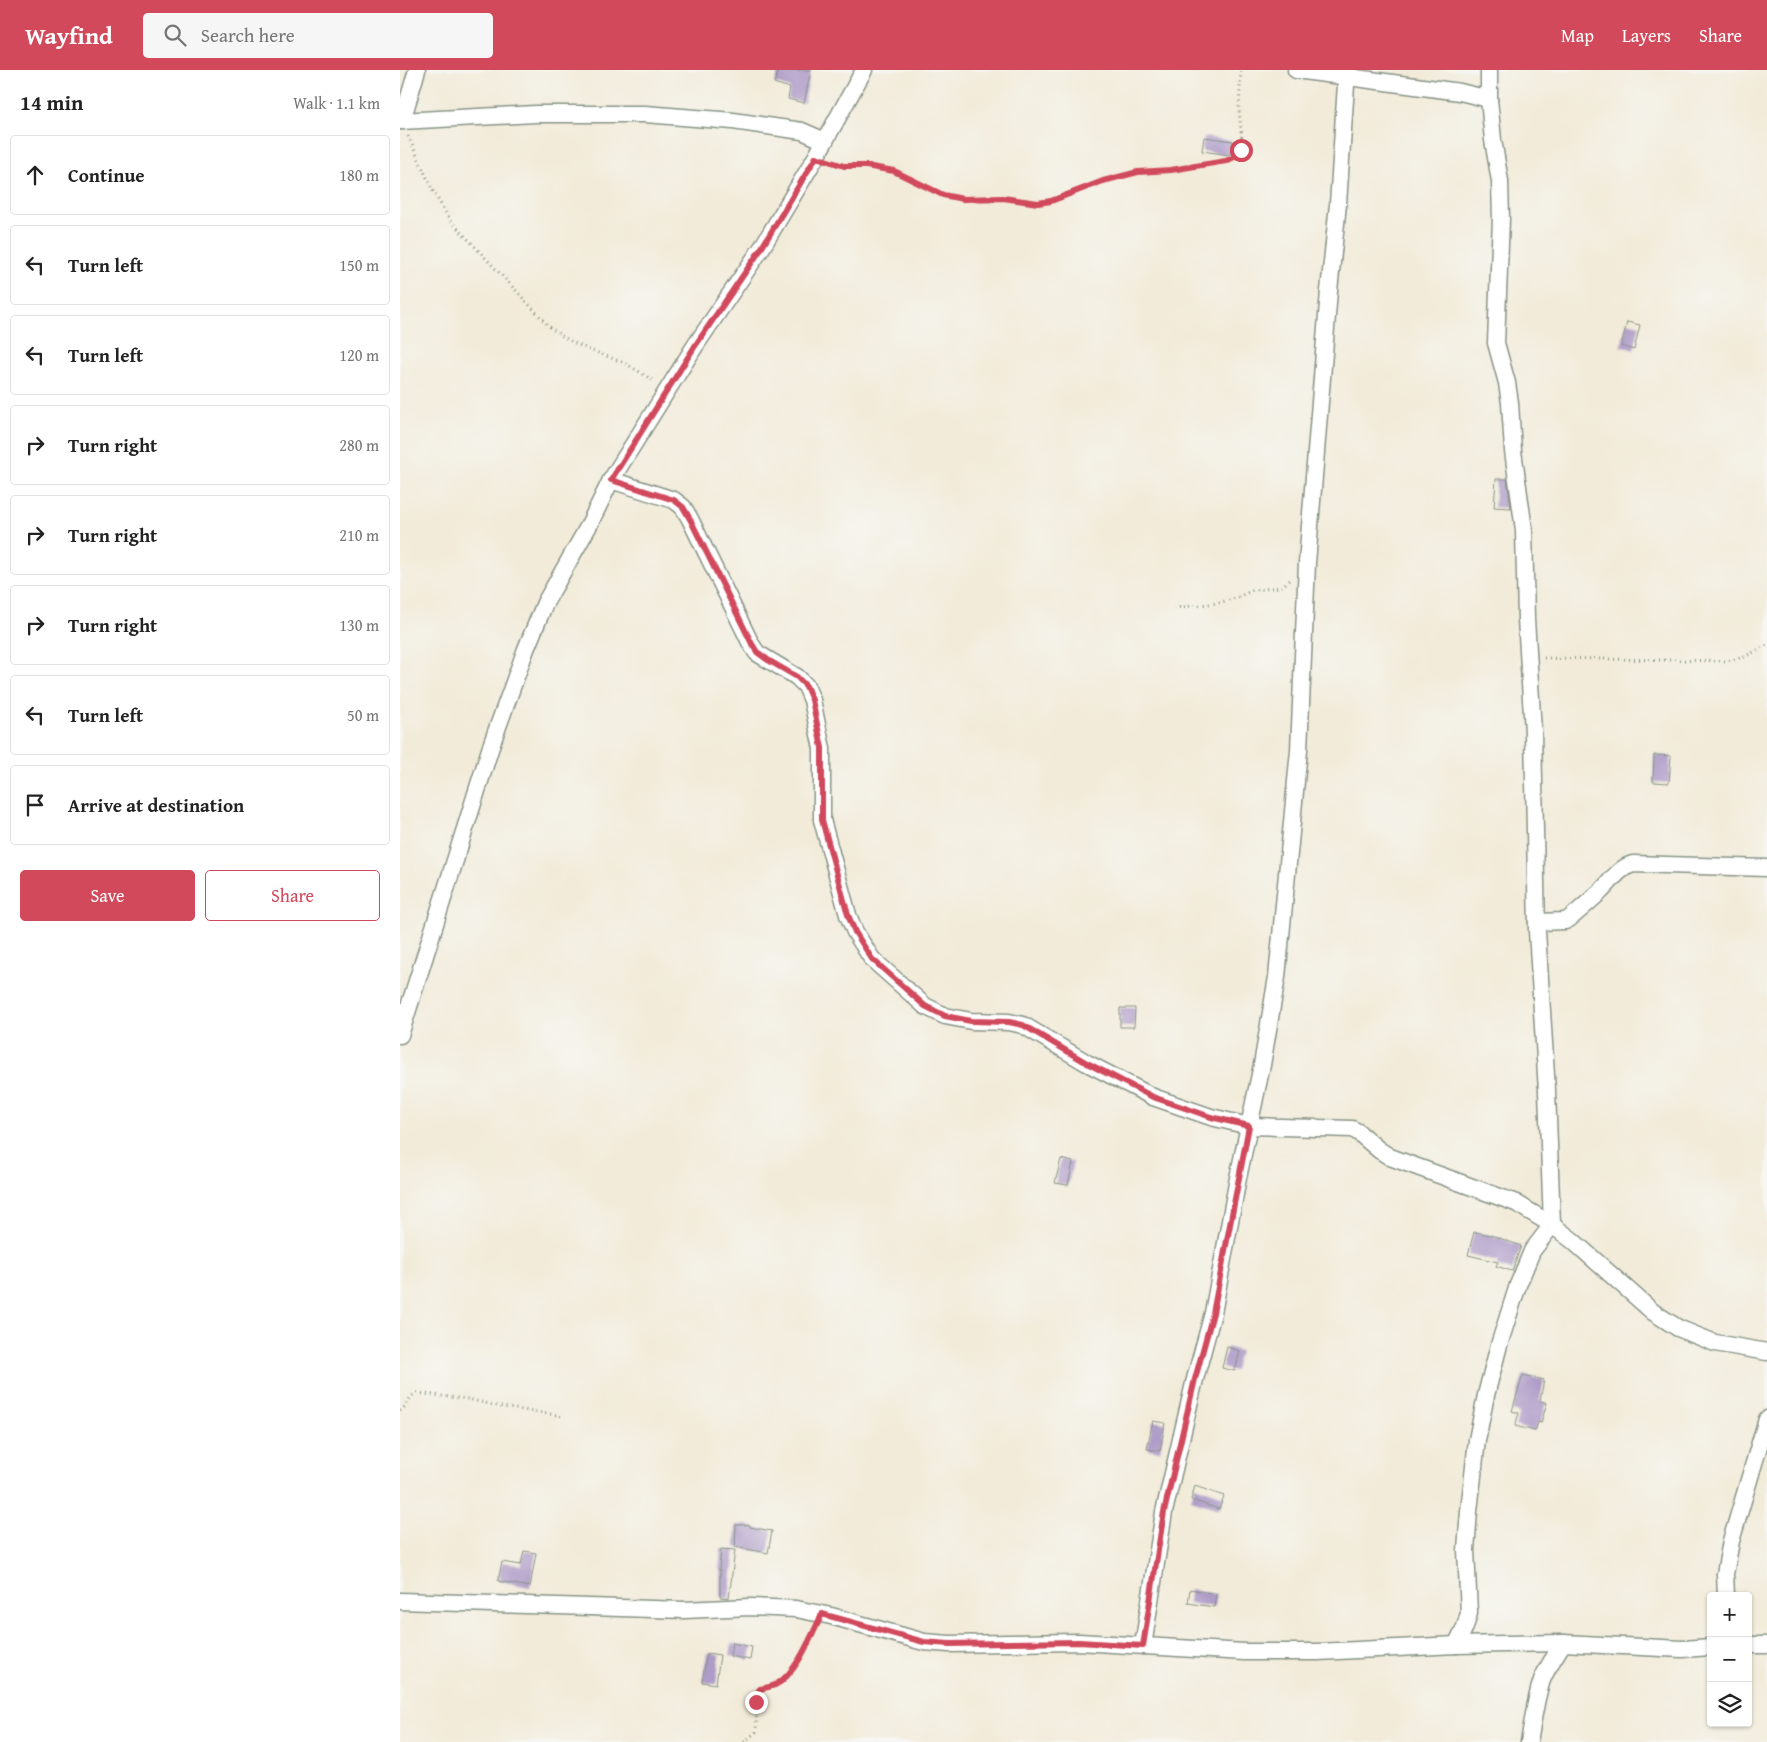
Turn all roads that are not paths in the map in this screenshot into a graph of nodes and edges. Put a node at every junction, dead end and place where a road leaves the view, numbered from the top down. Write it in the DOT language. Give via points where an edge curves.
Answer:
graph roads {
  1 [pos="417,70"];
  2 [pos="864,70"];
  3 [pos="1296,70"];
  4 [pos="1489,70"];
  5 [pos="1346,74"];
  6 [pos="1489,99"];
  7 [pos="401,121"];
  8 [pos="825,141"];
  9 [pos="611,480"];
  10 [pos="1767,868"];
  11 [pos="1537,922"];
  12 [pos="400,1035"];
  13 [pos="1249,1126"];
  14 [pos="1552,1225"];
  15 [pos="1767,1352"];
  16 [pos="1767,1419"];
  17 [pos="1726,1592"];
  18 [pos="400,1601"];
  19 [pos="1563,1643"];
  20 [pos="1456,1645"];
  21 [pos="1752,1645"];
  22 [pos="1767,1645"];
  23 [pos="1143,1646"];
  24 [pos="1707,1647"];
  25 [pos="1529,1742"];
  1 -- 7 [label="street"];
  2 -- 8 [label="street"];
  3 -- 5 [label="street"];
  4 -- 6 [label="street"];
  5 -- 6 [label="street"];
  5 -- 13 [label="street" via="1307,565 1299,750 1277,977"];
  6 -- 11 [label="street" via="1500,181 1496,343 1507,384 1524,530"];
  7 -- 8 [label="street" via="536,114 645,114 733,121 802,131"];
  8 -- 9 [label="street" via="761,249"];
  9 -- 12 [label="street" via="545,603 526,649 492,743"];
  9 -- 13 [label="street" via="674,500 683,507 757,652 806,686 822,748 822,820 848,915 872,959 925,1006 945,1016 1023,1025 1153,1097"];
  10 -- 11 [label="street" via="1633,864 1619,872 1570,919"];
  11 -- 14 [label="street"];
  13 -- 14 [label="street" via="1352,1129 1390,1157 1495,1194"];
  13 -- 23 [label="street" via="1213,1313 1164,1512"];
  14 -- 15 [label="street" via="1653,1312 1678,1328 1715,1343"];
  14 -- 20 [label="street" via="1532,1251 1518,1286 1486,1395 1477,1440 1466,1550 1468,1613"];
  16 -- 17 [label="street" via="1731,1541"];
  18 -- 23 [label="street" via="684,1610 796,1609 924,1642 1079,1642"];
  19 -- 20 [label="street"];
  19 -- 24 [label="street"];
  19 -- 25 [label="street" via="1542,1681"];
  20 -- 23 [label="street" via="1318,1652 1244,1652"];
  21 -- 22 [label="street"];
}
